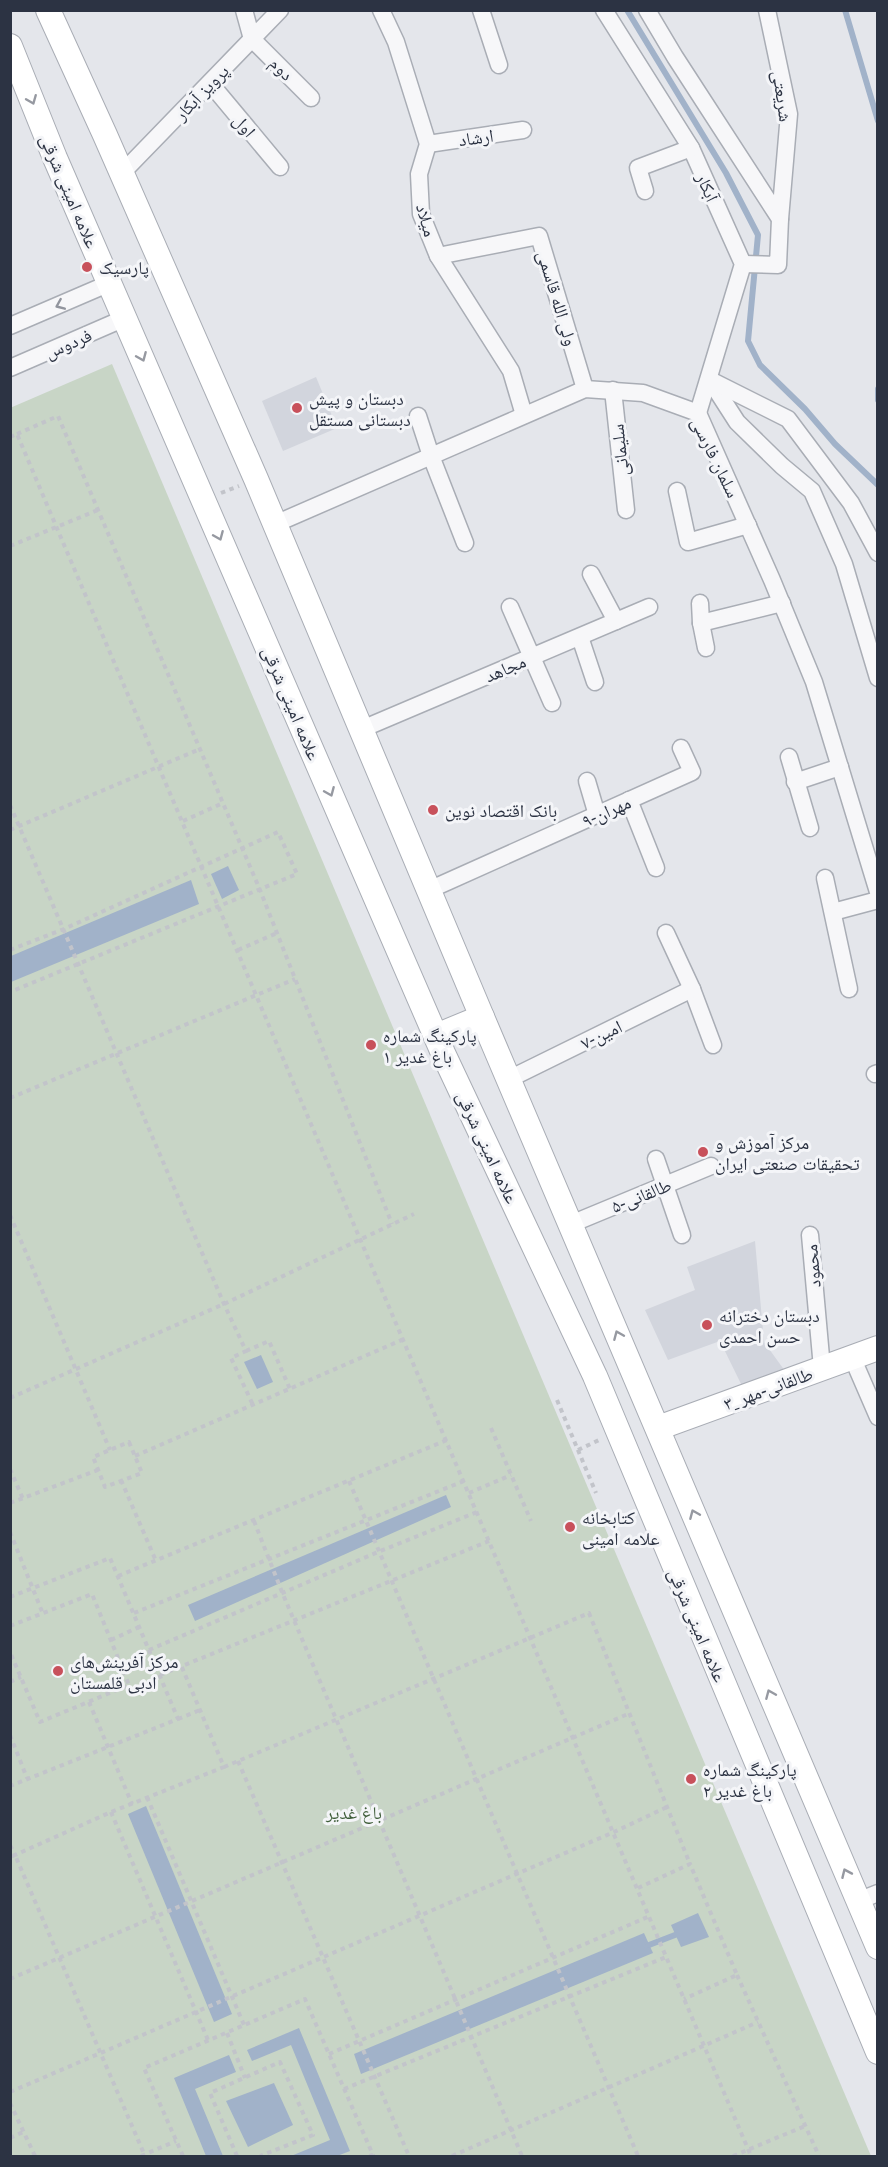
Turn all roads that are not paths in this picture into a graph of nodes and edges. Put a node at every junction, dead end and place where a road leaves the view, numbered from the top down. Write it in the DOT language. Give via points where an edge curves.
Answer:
graph roads {
  1 [pos="48,10"];
  2 [pos="244,10"];
  3 [pos="280,10"];
  4 [pos="381,10"];
  5 [pos="481,10"];
  6 [pos="604,10"];
  7 [pos="647,10"];
  8 [pos="767,10"];
  9 [pos="252,39"];
  10 [pos="10,46"];
  11 [pos="499,65"];
  12 [pos="210,83"];
  13 [pos="311,98"];
  14 [pos="523,130"];
  15 [pos="428,144"];
  16 [pos="691,148"];
  17 [pos="280,167"];
  18 [pos="122,173"];
  19 [pos="645,191"];
  20 [pos="780,219"];
  21 [pos="438,256"];
  22 [pos="743,264"];
  23 [pos="110,284"];
  24 [pos="125,318"];
  25 [pos="10,326"];
  26 [pos="10,368"];
  27 [pos="710,380"];
  28 [pos="585,389"];
  29 [pos="613,390"];
  30 [pos="698,413"];
  31 [pos="524,415"];
  32 [pos="418,416"];
  33 [pos="431,456"];
  34 [pos="677,491"];
  35 [pos="626,510"];
  36 [pos="275,524"];
  37 [pos="748,525"];
  38 [pos="465,543"];
  39 [pos="878,553"];
  40 [pos="591,574"];
  41 [pos="700,603"];
  42 [pos="782,603"];
  43 [pos="510,606"];
  44 [pos="649,607"];
  45 [pos="616,621"];
  46 [pos="701,623"];
  47 [pos="580,637"];
  48 [pos="706,648"];
  49 [pos="533,656"];
  50 [pos="878,678"];
  51 [pos="596,682"];
  52 [pos="552,703"];
  53 [pos="362,729"];
  54 [pos="681,748"];
  55 [pos="789,757"];
  56 [pos="840,766"];
  57 [pos="587,782"];
  58 [pos="795,782"];
  59 [pos="629,800"];
  60 [pos="597,815"];
  61 [pos="810,828"];
  62 [pos="656,868"];
  63 [pos="825,879"];
  64 [pos="429,890"];
  65 [pos="878,892"];
  66 [pos="878,900"];
  67 [pos="833,912"];
  68 [pos="666,933"];
  69 [pos="692,989"];
  70 [pos="849,989"];
  71 [pos="482,1017"];
  72 [pos="436,1036"];
  73 [pos="714,1045"];
  74 [pos="509,1078"];
  75 [pos="656,1159"];
  76 [pos="711,1166"];
  77 [pos="665,1185"];
  78 [pos="571,1224"];
  79 [pos="682,1235"];
  80 [pos="810,1235"];
  81 [pos="878,1348"];
  82 [pos="852,1358"];
  83 [pos="822,1368"];
  84 [pos="878,1417"];
  85 [pos="658,1428"];
  86 [pos="868,1897"];
  87 [pos="878,1947"];
  88 [pos="878,2052"];
  1 -- 18 [label="main road"];
  2 -- 9 [label="street"];
  3 -- 9 [label="street, پرویز آبکار"];
  4 -- 15 [label="street" via="396,42"];
  5 -- 11 [label="street"];
  6 -- 16 [label="street, آبکار"];
  7 -- 20 [label="street"];
  8 -- 20 [label="street, شریعتی" via="789,114"];
  9 -- 12 [label="street, پرویز آبکار"];
  9 -- 13 [label="street, دوم"];
  10 -- 23 [label="main road, علامه امینی شرقی, one-way"];
  12 -- 17 [label="street, اول"];
  12 -- 18 [label="street, پرویز آبکار"];
  14 -- 15 [label="street, ارشاد"];
  15 -- 21 [label="street, میلاد" via="419,174 421,214"];
  16 -- 19 [label="street" via="638,168"];
  16 -- 22 [label="street, آبکار"];
  18 -- 36 [label="main road"];
  20 -- 22 [label="street" via="778,265"];
  21 -- 28 [label="street, ولی الله قاسمی" via="539,236"];
  21 -- 31 [label="street, میلاد" via="511,371"];
  22 -- 27 [label="street"];
  23 -- 24 [label="main road, علامه امینی شرقی"];
  23 -- 25 [label="street, one-way"];
  24 -- 26 [label="street, فردوس"];
  24 -- 72 [label="main road, علامه امینی شرقی, one-way"];
  27 -- 30 [label="street"];
  27 -- 39 [label="street" via="788,419 851,503"];
  27 -- 50 [label="street" via="736,422 812,491 844,564"];
  28 -- 29 [label="street, سلمان فارسی"];
  28 -- 31 [label="street, سلمان فارسی"];
  29 -- 30 [label="street, سلمان فارسی" via="643,393"];
  29 -- 35 [label="street, سلیمانی"];
  30 -- 37 [label="street, سلمان فارسی"];
  31 -- 33 [label="street, سلمان فارسی"];
  32 -- 33 [label="street"];
  33 -- 36 [label="street, سلمان فارسی"];
  33 -- 38 [label="street"];
  34 -- 37 [label="street" via="688,542"];
  36 -- 53 [label="main road"];
  37 -- 42 [label="street, سلمان فارسی"];
  40 -- 45 [label="street"];
  41 -- 46 [label="street"];
  42 -- 46 [label="street"];
  42 -- 56 [label="street, سلمان فارسی" via="814,682"];
  43 -- 49 [label="street"];
  44 -- 45 [label="street, مجاهد"];
  45 -- 47 [label="street, مجاهد"];
  46 -- 48 [label="street"];
  47 -- 49 [label="street, مجاهد"];
  47 -- 51 [label="street"];
  49 -- 52 [label="street"];
  49 -- 53 [label="street, مجاهد"];
  53 -- 64 [label="main road"];
  54 -- 59 [label="street, ۹-مهران" via="692,772"];
  55 -- 58 [label="street"];
  56 -- 58 [label="street"];
  56 -- 65 [label="street, سلمان فارسی"];
  57 -- 60 [label="street"];
  58 -- 61 [label="street"];
  59 -- 60 [label="street, ۹-مهران"];
  59 -- 62 [label="street"];
  60 -- 64 [label="street, ۹-مهران"];
  63 -- 67 [label="street"];
  64 -- 71 [label="main road"];
  66 -- 67 [label="street"];
  67 -- 70 [label="street"];
  68 -- 69 [label="street"];
  69 -- 73 [label="street"];
  69 -- 74 [label="street, ۷-امین"];
  71 -- 72 [label="main road"];
  71 -- 74 [label="main road"];
  72 -- 88 [label="main road, علامه امینی شرقی" via="595,1376"];
  74 -- 78 [label="main road"];
  75 -- 77 [label="street"];
  76 -- 77 [label="street, ۵-طالقانی"];
  77 -- 78 [label="street, ۵-طالقانی"];
  77 -- 79 [label="street"];
  85 -- 78 [label="main road, one-way"];
  80 -- 83 [label="street, محمود"];
  81 -- 82 [label="main road, ۳_طالقانی-مهر"];
  82 -- 83 [label="main road, ۳_طالقانی-مهر"];
  82 -- 84 [label="street"];
  83 -- 85 [label="main road, ۳_طالقانی-مهر"];
  86 -- 85 [label="main road, one-way"];
  86 -- 87 [label="main road"];
}
